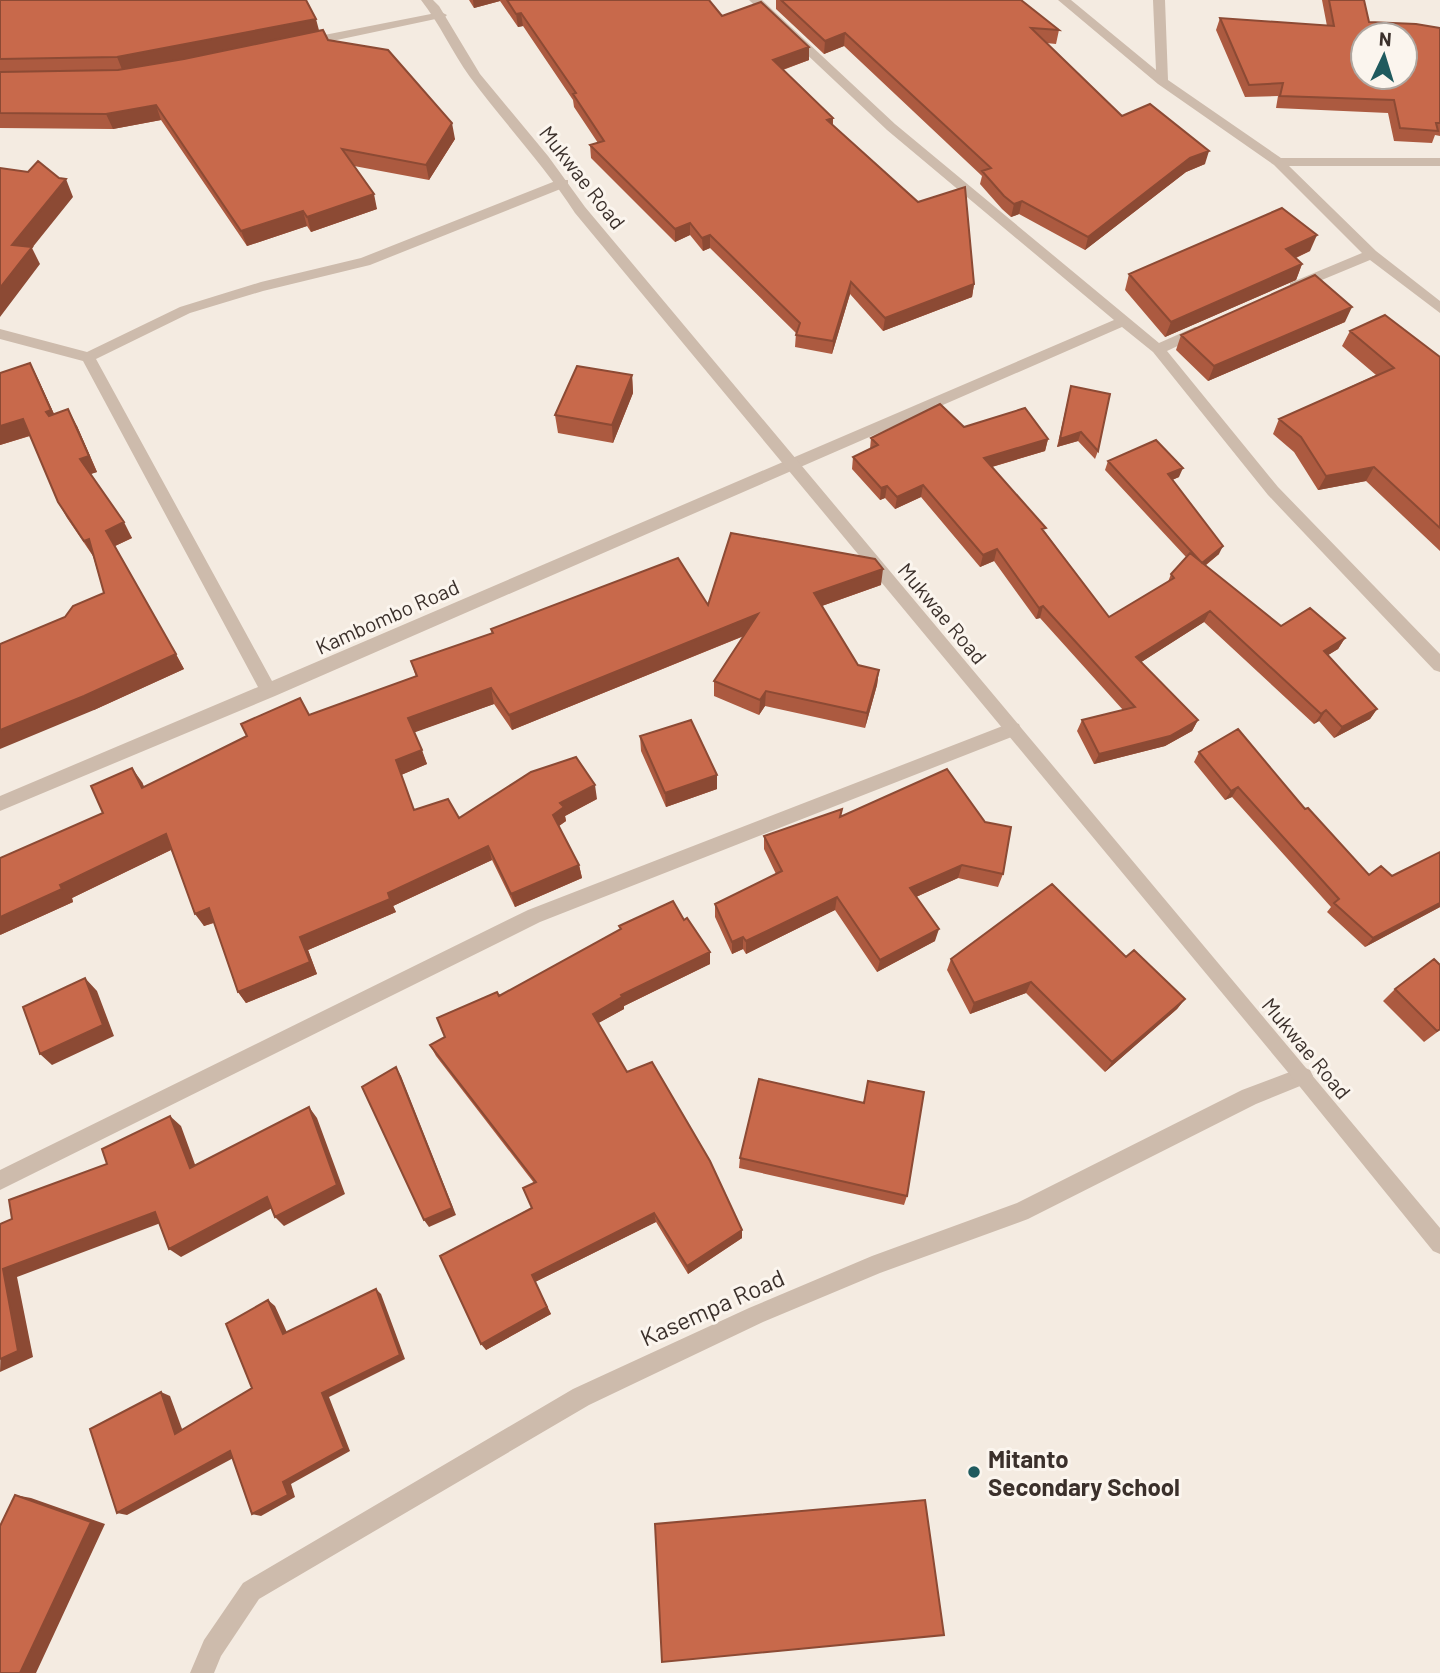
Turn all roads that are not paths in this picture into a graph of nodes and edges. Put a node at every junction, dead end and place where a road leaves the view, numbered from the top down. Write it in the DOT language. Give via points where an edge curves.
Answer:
graph roads {
  1 [pos="427,0"];
  2 [pos="755,0"];
  3 [pos="1065,0"];
  4 [pos="1159,0"];
  5 [pos="442,15"];
  6 [pos="296,45"];
  7 [pos="1162,81"];
  8 [pos="1278,162"];
  9 [pos="1440,162"];
  10 [pos="563,183"];
  11 [pos="1371,254"];
  12 [pos="1279,293"];
  13 [pos="1440,308"];
  14 [pos="1123,321"];
  15 [pos="1214,323"];
  16 [pos="0,334"];
  17 [pos="1158,349"];
  18 [pos="88,357"];
  19 [pos="788,462"];
  20 [pos="1440,665"];
  21 [pos="269,691"];
  22 [pos="1013,729"];
  23 [pos="0,804"];
  24 [pos="1303,1076"];
  25 [pos="0,1180"];
  26 [pos="1440,1244"];
  27 [pos="202,1673"];
  1 -- 5 [label="street, Mukwae Road"];
  2 -- 14 [label="street" via="891,127"];
  3 -- 7 [label="street"];
  4 -- 7 [label="street"];
  5 -- 6 [label="street"];
  5 -- 10 [label="street, Mukwae Road" via="474,74"];
  7 -- 8 [label="street"];
  8 -- 9 [label="street"];
  8 -- 11 [label="street"];
  10 -- 18 [label="street" via="365,262 185,310"];
  10 -- 19 [label="street, Mukwae Road" via="580,210"];
  11 -- 12 [label="street"];
  11 -- 13 [label="street"];
  14 -- 17 [label="street"];
  14 -- 19 [label="street, Kambombo Road"];
  15 -- 17 [label="street"];
  16 -- 18 [label="street"];
  17 -- 20 [label="street" via="1273,491"];
  18 -- 21 [label="street"];
  19 -- 21 [label="street, Kambombo Road"];
  19 -- 22 [label="street, Mukwae Road"];
  21 -- 23 [label="street, Kambombo Road"];
  22 -- 24 [label="street, Mukwae Road"];
  22 -- 25 [label="street" via="534,916"];
  24 -- 26 [label="street, Mukwae Road"];
  24 -- 27 [label="street, Kasempa Road" via="1249,1097 1021,1212 879,1263 581,1396 251,1591 212,1648"];
}
